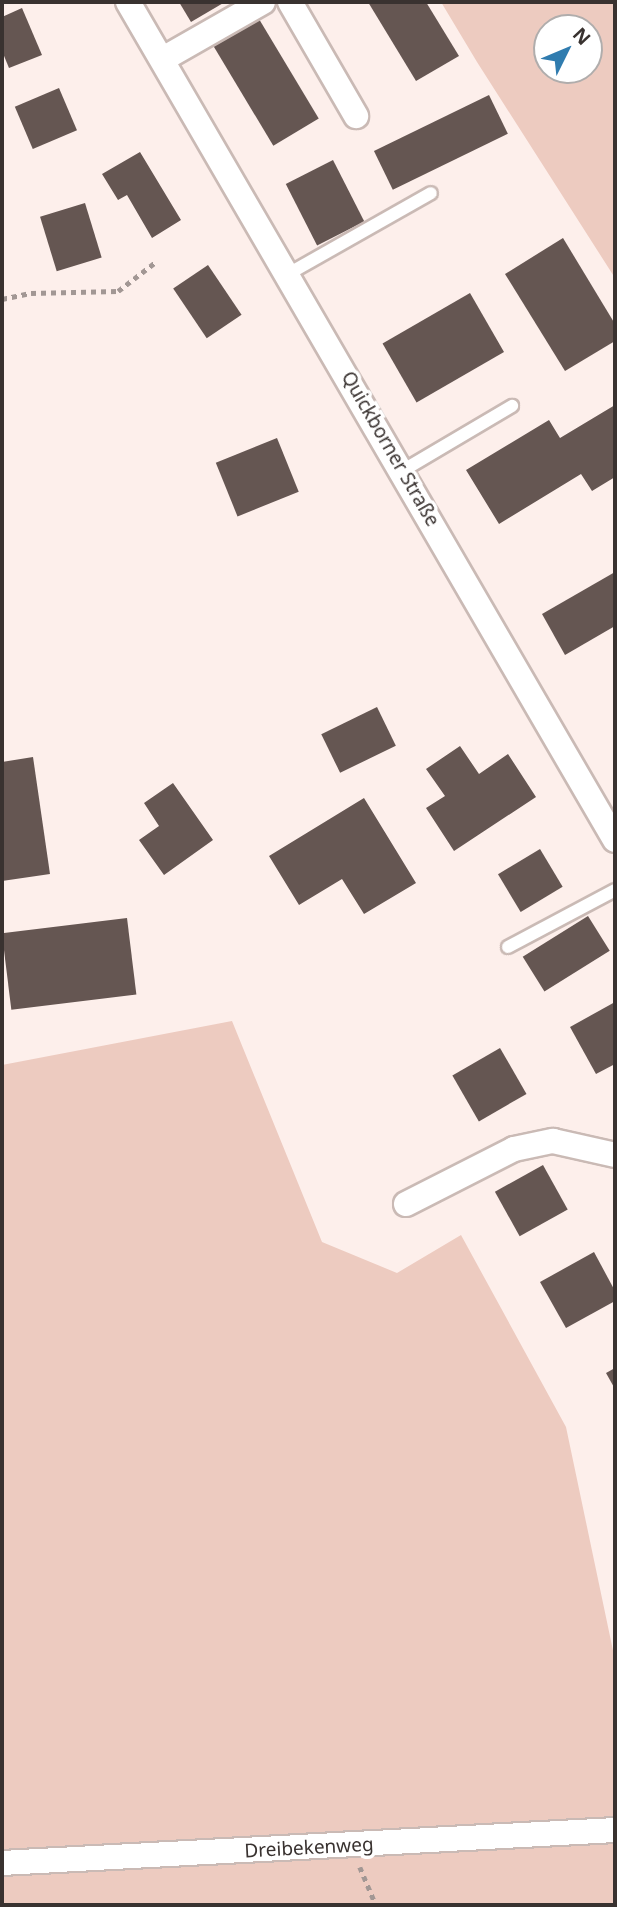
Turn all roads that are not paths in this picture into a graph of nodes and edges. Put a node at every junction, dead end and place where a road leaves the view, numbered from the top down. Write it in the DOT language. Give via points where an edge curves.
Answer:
graph roads {
  1 [pos="128,2"];
  2 [pos="262,2"];
  3 [pos="290,2"];
  4 [pos="163,59"];
  5 [pos="356,116"];
  6 [pos="431,193"];
  7 [pos="288,274"];
  8 [pos="512,406"];
  9 [pos="402,471"];
  10 [pos="615,840"];
  11 [pos="615,890"];
  12 [pos="508,947"];
  13 [pos="615,1155"];
  14 [pos="406,1204"];
  15 [pos="615,1830"];
  16 [pos="2,1863"];
  1 -- 4 [label="street, Quickborner Straße"];
  2 -- 4 [label="street"];
  3 -- 5 [label="street"];
  4 -- 7 [label="street, Quickborner Straße"];
  6 -- 7 [label="lane"];
  7 -- 9 [label="street, Quickborner Straße"];
  8 -- 9 [label="lane"];
  9 -- 10 [label="street, Quickborner Straße"];
  11 -- 12 [label="lane"];
  13 -- 14 [label="street" via="554,1140 514,1149"];
  15 -- 16 [label="street, Dreibekenweg"];
}
